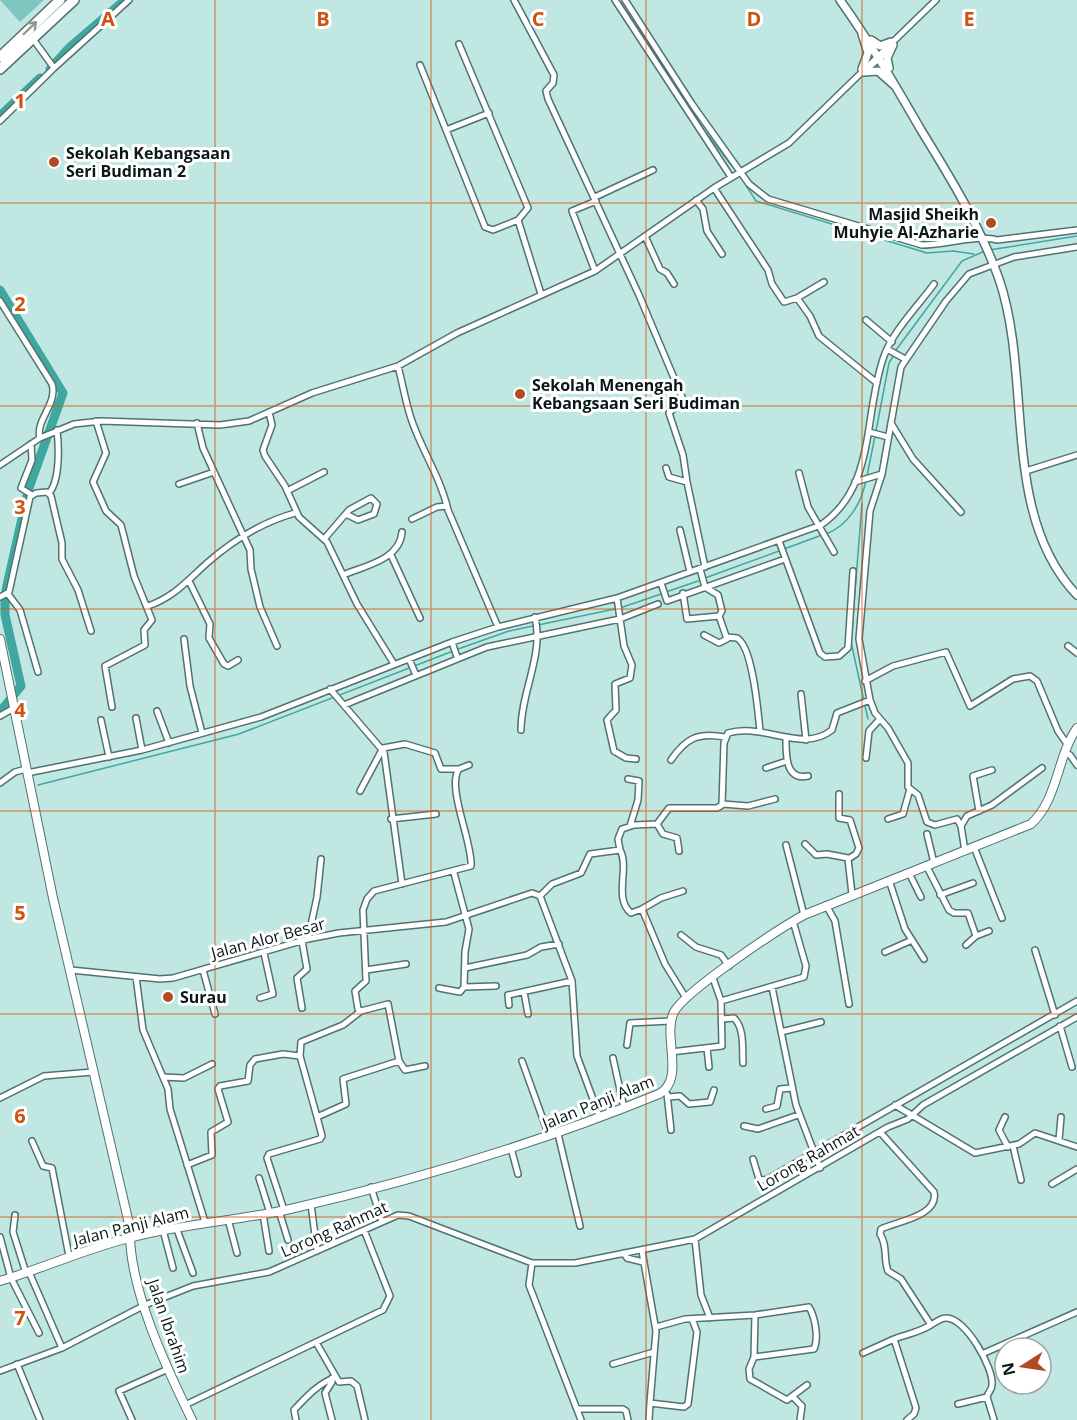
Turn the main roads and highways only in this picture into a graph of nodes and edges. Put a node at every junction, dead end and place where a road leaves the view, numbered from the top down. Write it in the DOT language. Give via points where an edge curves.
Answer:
graph roads {
  1 [pos="74,0"];
  2 [pos="61,3"];
  3 [pos="0,57"];
  4 [pos="0,69"];
  5 [pos="0,639"];
  6 [pos="1076,732"];
  7 [pos="129,1238"];
  8 [pos="0,1281"];
  9 [pos="192,1420"];
  1 -- 2 [label="highway"];
  3 -- 2 [label="highway, one-way"];
  2 -- 4 [label="highway" via="33,39"];
  5 -- 7 [label="main road, Jalan Ibrahim" via="31,794 130,1228"];
  6 -- 7 [label="main road, Jalan Panji Alam" via="1036,820 804,915 686,998 671,1021 672,1073 666,1093 558,1134 311,1204"];
  7 -- 8 [label="main road, Jalan Panji Alam"];
  7 -- 9 [label="main road, Jalan Ibrahim" via="145,1305"];
}
